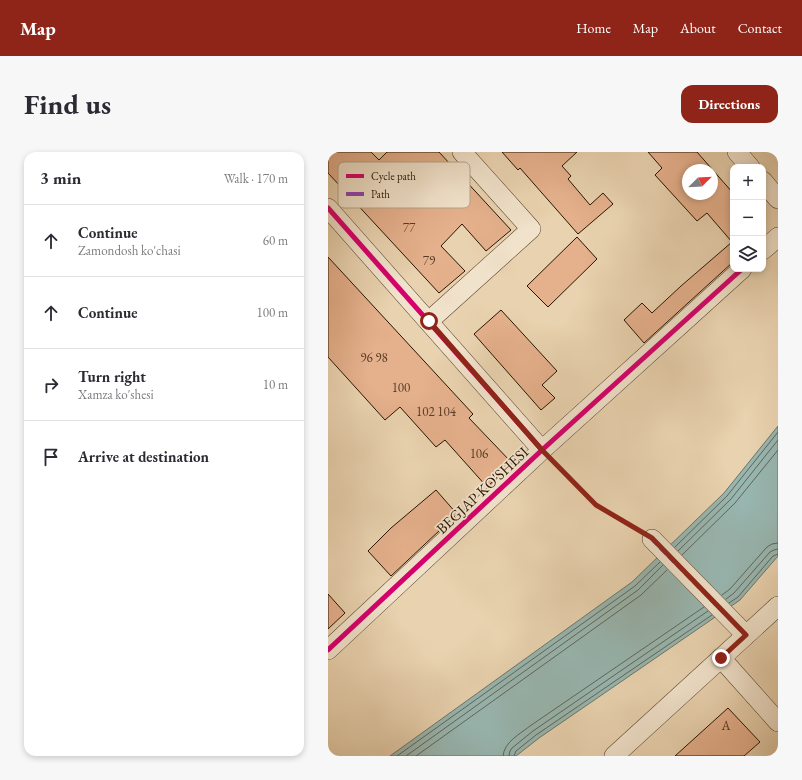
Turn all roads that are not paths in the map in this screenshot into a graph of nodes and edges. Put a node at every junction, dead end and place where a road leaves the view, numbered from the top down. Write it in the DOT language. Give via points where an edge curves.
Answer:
graph roads {
  1 [pos="462,152"];
  2 [pos="737,152"];
  3 [pos="747,164"];
  4 [pos="766,185"];
  5 [pos="778,199"];
  6 [pos="328,208"];
  7 [pos="778,237"];
  8 [pos="766,247"];
  9 [pos="739,272"];
  10 [pos="429,321"];
  11 [pos="542,450"];
  12 [pos="652,538"];
  13 [pos="778,606"];
  14 [pos="746,635"];
  15 [pos="328,650"];
  16 [pos="721,658"];
  17 [pos="778,722"];
  18 [pos="614,756"];
  1 -- 10 [label="street" via="530,229"];
  2 -- 3 [label="street"];
  4 -- 5 [label="street"];
  6 -- 10 [label="street"];
  7 -- 8 [label="street"];
  9 -- 11 [label="street, BEGJAP KO'SHESI"];
  10 -- 11 [label="street"];
  11 -- 15 [label="street, BEGJAP KO'SHESI"];
  12 -- 14 [label="street"];
  13 -- 14 [label="street"];
  14 -- 16 [label="street"];
  16 -- 17 [label="street"];
  16 -- 18 [label="street"];
}
